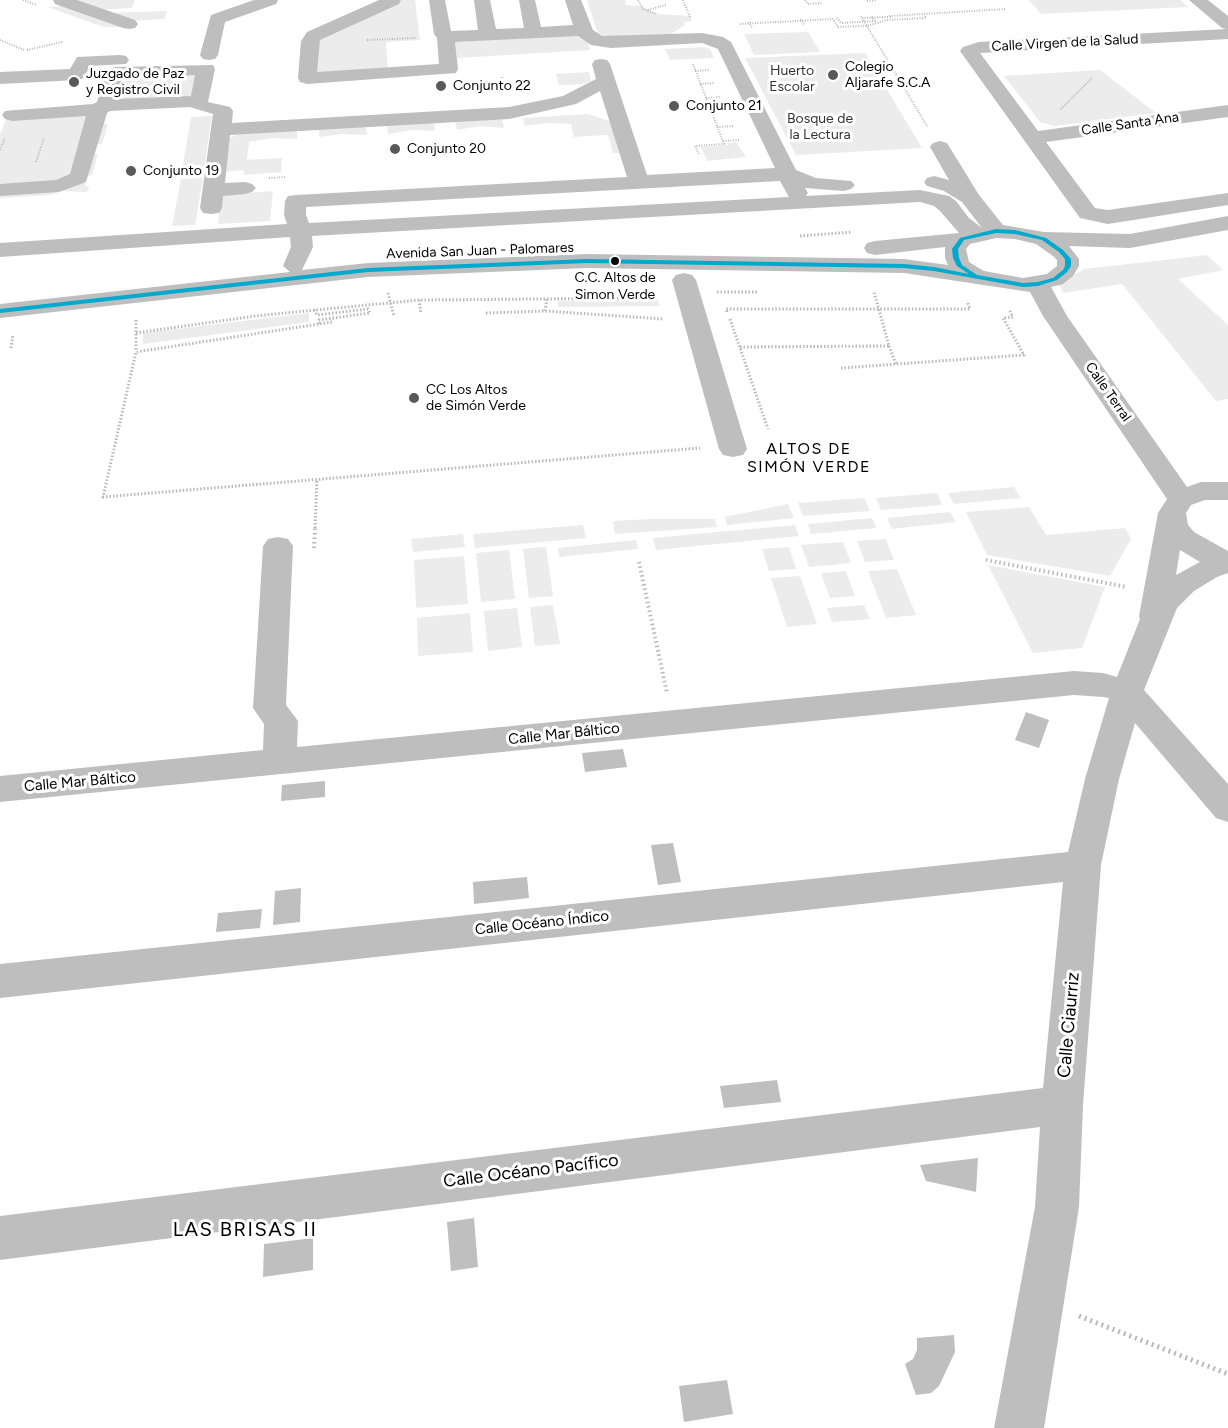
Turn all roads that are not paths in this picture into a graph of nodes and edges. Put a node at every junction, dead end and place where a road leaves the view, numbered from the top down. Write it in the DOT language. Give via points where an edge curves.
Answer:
graph roads {
  1 [pos="62,0"];
  2 [pos="270,0"];
  3 [pos="393,0"];
  4 [pos="437,0"];
  5 [pos="482,0"];
  6 [pos="527,0"];
  7 [pos="573,0"];
  8 [pos="1197,0"];
  9 [pos="1217,0"];
  10 [pos="1228,10"];
  11 [pos="129,24"];
  12 [pos="1228,24"];
  13 [pos="584,30"];
  14 [pos="534,33"];
  15 [pos="1228,34"];
  16 [pos="488,35"];
  17 [pos="446,37"];
  18 [pos="209,55"];
  19 [pos="120,60"];
  20 [pos="604,60"];
  21 [pos="0,78"];
  22 [pos="569,100"];
  23 [pos="199,101"];
  24 [pos="102,108"];
  25 [pos="1228,111"];
  26 [pos="12,115"];
  27 [pos="619,120"];
  28 [pos="221,130"];
  29 [pos="1032,138"];
  30 [pos="940,147"];
  31 [pos="788,174"];
  32 [pos="639,182"];
  33 [pos="603,184"];
  34 [pos="545,187"];
  35 [pos="245,189"];
  36 [pos="0,190"];
  37 [pos="970,197"];
  38 [pos="1228,199"];
  39 [pos="801,202"];
  40 [pos="612,213"];
  41 [pos="210,215"];
  42 [pos="552,216"];
  43 [pos="1228,223"];
  44 [pos="300,230"];
  45 [pos="978,235"];
  46 [pos="1228,236"];
  47 [pos="1044,239"];
  48 [pos="0,250"];
  49 [pos="294,266"];
  50 [pos="1068,266"];
  51 [pos="981,277"];
  52 [pos="684,279"];
  53 [pos="1038,284"];
  54 [pos="0,297"];
  55 [pos="0,311"];
  56 [pos="0,332"];
  57 [pos="733,449"];
  58 [pos="1228,491"];
  59 [pos="1177,506"];
  60 [pos="278,546"];
  61 [pos="1228,562"];
  62 [pos="1150,629"];
  63 [pos="1126,692"];
  64 [pos="279,763"];
  65 [pos="0,789"];
  66 [pos="1228,808"];
  67 [pos="1083,865"];
  68 [pos="0,981"];
  69 [pos="1062,1105"];
  70 [pos="0,1238"];
  71 [pos="1018,1428"];
  1 -- 11 [label="street"];
  2 -- 18 [label="street" via="217,19"];
  3 -- 17 [label="street" via="313,36 309,41 307,78 449,69"];
  4 -- 17 [label="street"];
  5 -- 16 [label="street"];
  6 -- 14 [label="street"];
  7 -- 13 [label="street"];
  8 -- 12 [label="street"];
  9 -- 10 [label="street"];
  13 -- 14 [label="street"];
  13 -- 20 [label="street"];
  14 -- 16 [label="street"];
  15 -- 29 [label="street, Calle Virgen de la Salud" via="971,49 969,53"];
  16 -- 17 [label="street"];
  19 -- 21 [label="street" via="82,61 77,74"];
  20 -- 22 [label="street"];
  20 -- 27 [label="street"];
  20 -- 31 [label="street" via="702,38 717,41 725,46"];
  22 -- 27 [label="street"];
  22 -- 28 [label="street" via="509,113"];
  23 -- 24 [label="street"];
  23 -- 24 [label="street" via="206,69 116,74"];
  23 -- 28 [label="street" via="198,105 223,111"];
  24 -- 26 [label="street"];
  24 -- 36 [label="street" via="79,178 59,186"];
  25 -- 29 [label="street, Calle Santa Ana"];
  27 -- 32 [label="street"];
  28 -- 41 [label="street"];
  29 -- 38 [label="street, Calle Virgen de la Salud" via="1084,209 1096,216"];
  30 -- 37 [label="street"];
  31 -- 32 [label="street"];
  31 -- 37 [label="street" via="818,185 930,182"];
  31 -- 39 [label="street"];
  32 -- 33 [label="street"];
  33 -- 34 [label="street"];
  33 -- 40 [label="street"];
  34 -- 42 [label="street"];
  34 -- 44 [label="street" via="296,201"];
  35 -- 41 [label="street"];
  37 -- 45 [label="street"];
  39 -- 40 [label="street"];
  39 -- 45 [label="street" via="931,198 948,206 960,223"];
  40 -- 42 [label="street"];
  41 -- 44 [label="street"];
  41 -- 48 [label="street"];
  42 -- 44 [label="street"];
  43 -- 47 [label="street" via="1130,241"];
  44 -- 49 [label="street" via="302,247"];
  45 -- 47 [label="street, Avenida San Juan - Palomares" via="1015,232"];
  45 -- 49 [label="street, Avenida San Juan - Palomares" via="851,249 586,247 366,256"];
  45 -- 51 [label="street" via="955,249 960,266"];
  46 -- 50 [label="street"];
  47 -- 50 [label="street" via="1061,251"];
  49 -- 54 [label="street, Avenida San Juan - Palomares"];
  50 -- 53 [label="street" via="1055,279"];
  51 -- 52 [label="street"];
  51 -- 53 [label="street" via="1006,284"];
  51 -- 55 [label="street, Avenida San Juan - Palomares" via="934,269 855,264 576,262 368,270"];
  52 -- 56 [label="street" via="362,289"];
  52 -- 57 [label="street"];
  53 -- 59 [label="street, Calle Terral"];
  58 -- 59 [label="street" via="1201,491"];
  59 -- 61 [label="street, Calle Terral" via="1174,526 1184,539"];
  59 -- 62 [label="street, Calle Ciaurriz"];
  60 -- 64 [label="street" via="269,708 280,722"];
  61 -- 62 [label="street, Calle Ciaurriz" via="1182,584 1165,602"];
  62 -- 63 [label="street, Calle Ciaurriz"];
  63 -- 64 [label="street, Calle Mar Báltico" via="1074,683"];
  63 -- 66 [label="street"];
  63 -- 67 [label="street, Calle Ciaurriz"];
  64 -- 65 [label="street, Calle Mar Báltico"];
  67 -- 68 [label="street, Calle Océano Índico"];
  67 -- 69 [label="street, Calle Ciaurriz"];
  69 -- 70 [label="street, Calle Océano Pacífico"];
  69 -- 71 [label="street, Calle Ciaurriz" via="1057,1207"];
}
